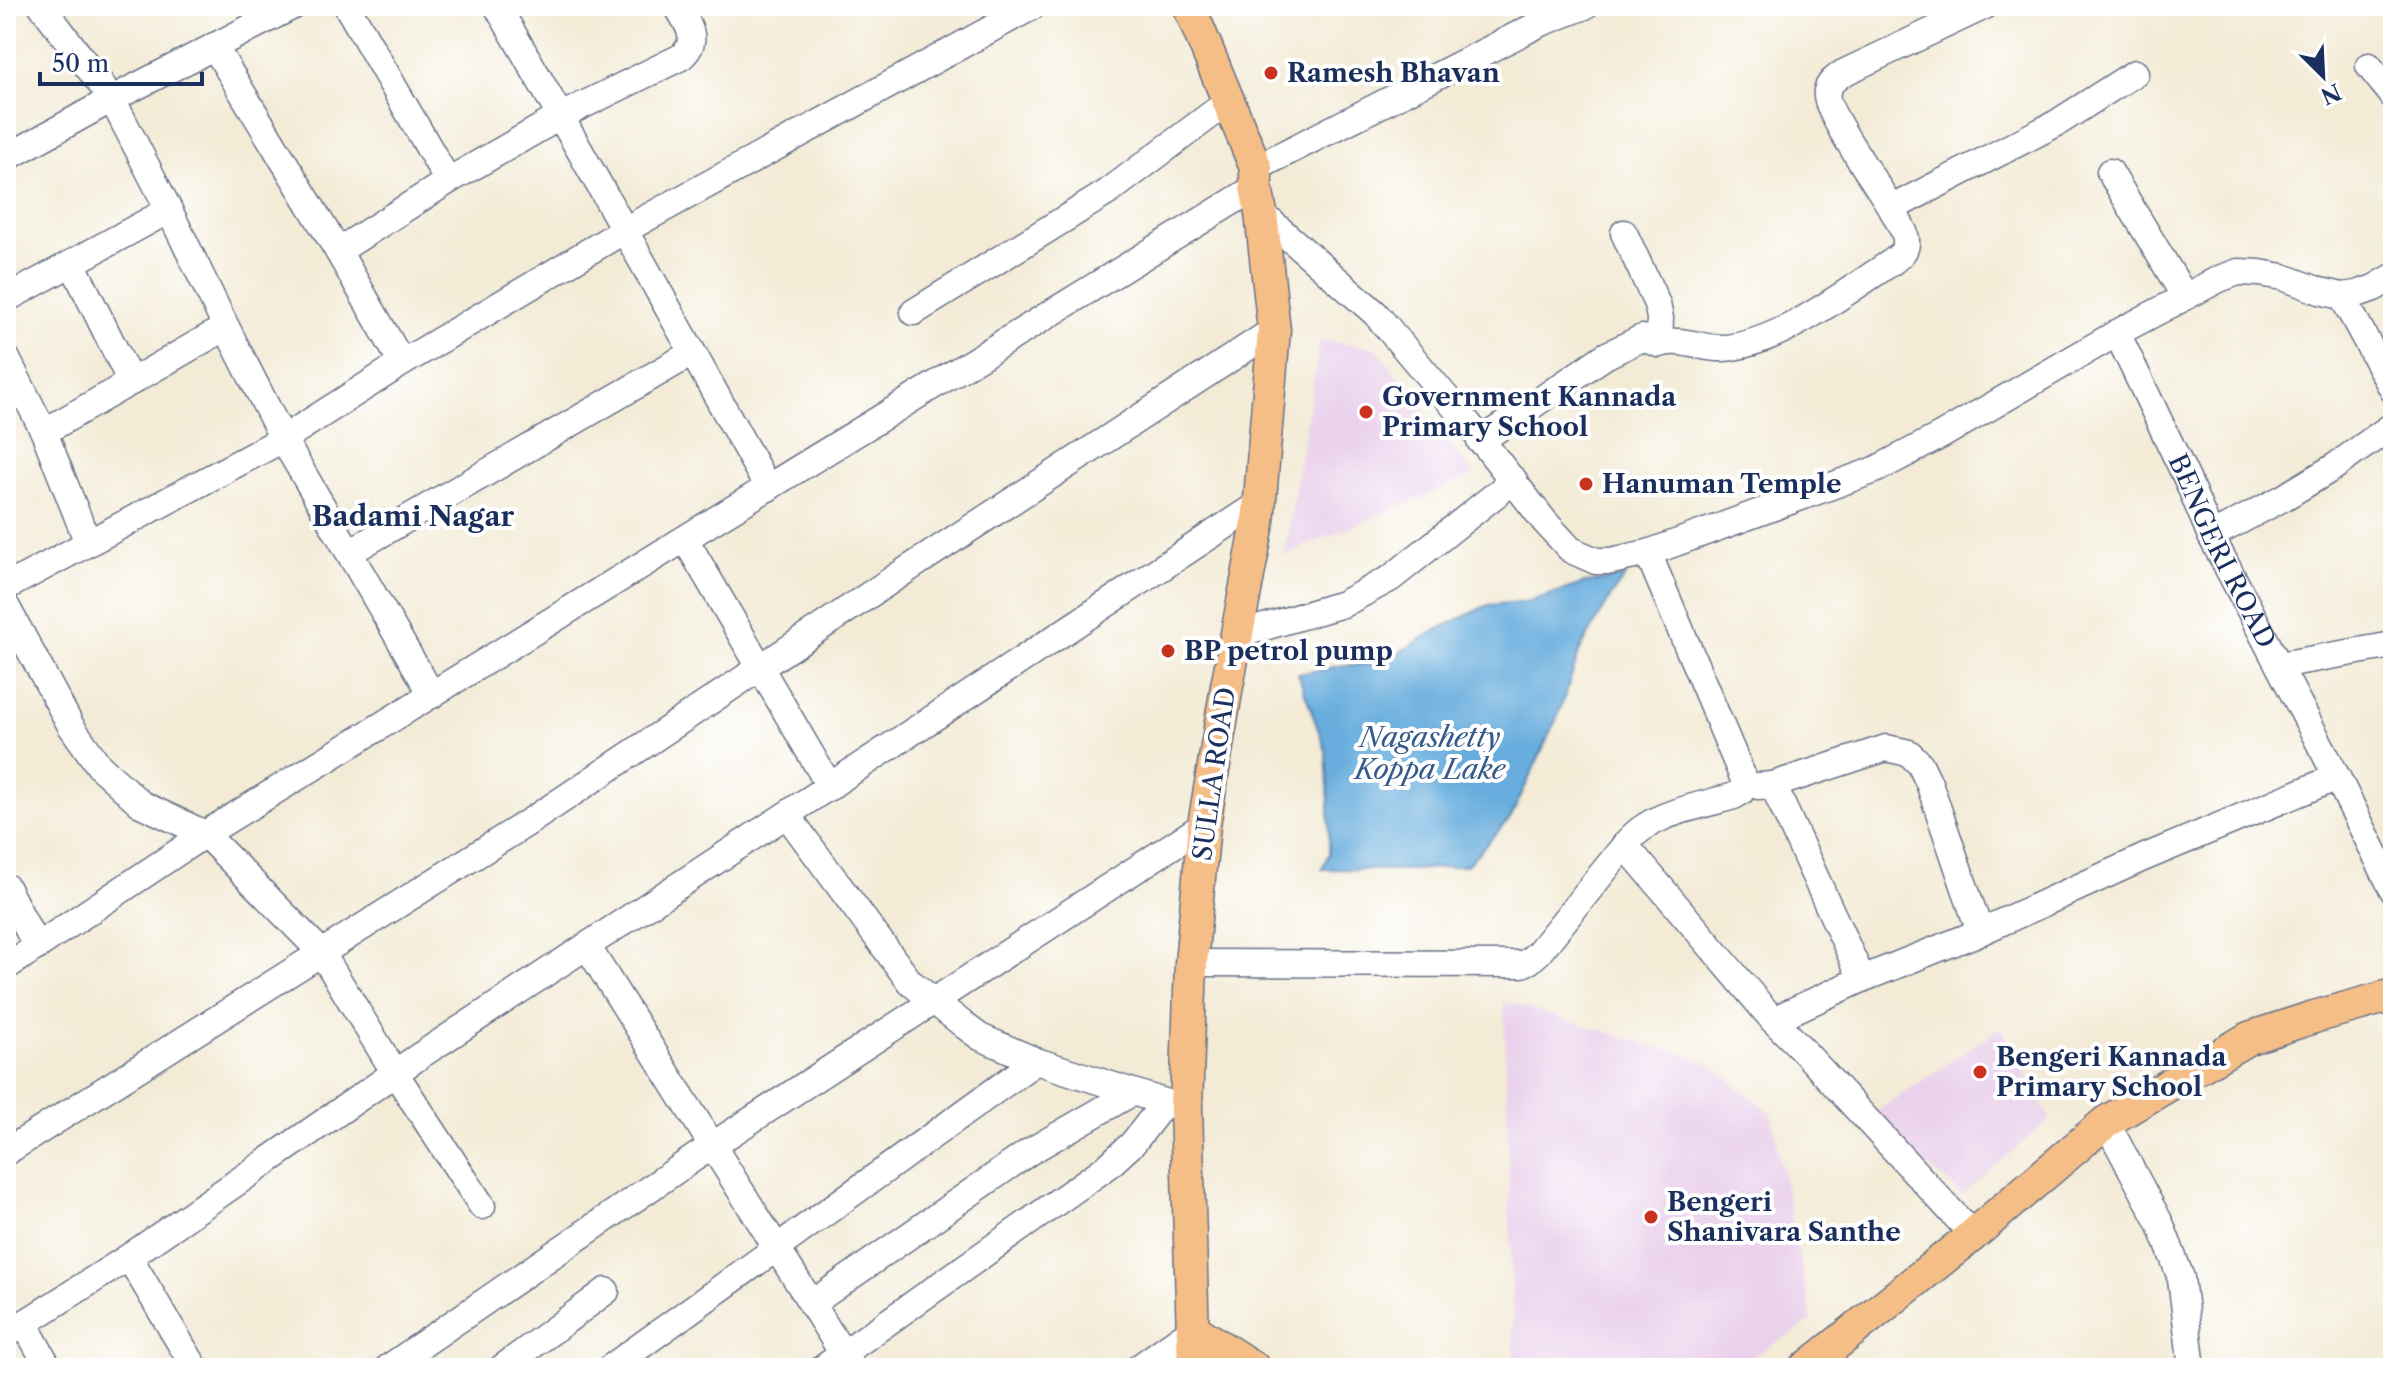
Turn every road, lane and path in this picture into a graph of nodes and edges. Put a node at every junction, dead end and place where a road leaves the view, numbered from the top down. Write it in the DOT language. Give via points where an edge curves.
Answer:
graph roads {
  1 [pos="42,6"];
  2 [pos="293,6"];
  3 [pos="347,6"];
  4 [pos="497,6"];
  5 [pos="677,6"];
  6 [pos="1033,6"];
  7 [pos="1189,6"];
  8 [pos="1585,6"];
  9 [pos="1985,6"];
  10 [pos="252,15"];
  11 [pos="214,46"];
  12 [pos="2369,66"];
  13 [pos="2135,73"];
  14 [pos="2393,96"];
  15 [pos="112,99"];
  16 [pos="1229,101"];
  17 [pos="561,116"];
  18 [pos="6,158"];
  19 [pos="2110,172"];
  20 [pos="448,181"];
  21 [pos="1258,189"];
  22 [pos="1892,208"];
  23 [pos="169,210"];
  24 [pos="623,231"];
  25 [pos="1624,233"];
  26 [pos="338,251"];
  27 [pos="72,263"];
  28 [pos="2393,277"];
  29 [pos="2342,296"];
  30 [pos="2185,297"];
  31 [pos="6,299"];
  32 [pos="914,312"];
  33 [pos="226,327"];
  34 [pos="1274,330"];
  35 [pos="2117,333"];
  36 [pos="1659,344"];
  37 [pos="692,353"];
  38 [pos="6,357"];
  39 [pos="402,363"];
  40 [pos="131,382"];
  41 [pos="2393,390"];
  42 [pos="2393,425"];
  43 [pos="44,432"];
  44 [pos="283,439"];
  45 [pos="1480,441"];
  46 [pos="1514,480"];
  47 [pos="768,488"];
  48 [pos="1260,503"];
  49 [pos="2211,536"];
  50 [pos="685,539"];
  51 [pos="88,543"];
  52 [pos="350,552"];
  53 [pos="1648,553"];
  54 [pos="6,587"];
  55 [pos="6,606"];
  56 [pos="1237,635"];
  57 [pos="2393,645"];
  58 [pos="2279,665"];
  59 [pos="761,667"];
  60 [pos="432,695"];
  61 [pos="2337,777"];
  62 [pos="1773,785"];
  63 [pos="830,787"];
  64 [pos="1745,787"];
  65 [pos="787,815"];
  66 [pos="1204,825"];
  67 [pos="205,834"];
  68 [pos="1625,845"];
  69 [pos="6,887"];
  70 [pos="2393,890"];
  71 [pos="1980,932"];
  72 [pos="587,946"];
  73 [pos="37,947"];
  74 [pos="321,952"];
  75 [pos="1191,963"];
  76 [pos="6,967"];
  77 [pos="1862,979"];
  78 [pos="2393,995"];
  79 [pos="935,1001"];
  80 [pos="1773,1020"];
  81 [pos="1036,1061"];
  82 [pos="395,1073"];
  83 [pos="1133,1092"];
  84 [pos="1176,1106"];
  85 [pos="2106,1122"];
  86 [pos="713,1145"];
  87 [pos="6,1152"];
  88 [pos="482,1206"];
  89 [pos="1973,1235"];
  90 [pos="777,1249"];
  91 [pos="129,1257"];
  92 [pos="606,1291"];
  93 [pos="811,1304"];
  94 [pos="15,1329"];
  95 [pos="1193,1329"];
  96 [pos="839,1364"];
  97 [pos="49,1368"];
  98 [pos="195,1368"];
  99 [pos="388,1368"];
  100 [pos="502,1368"];
  101 [pos="610,1368"];
  102 [pos="1138,1368"];
  103 [pos="1194,1368"];
  104 [pos="1254,1368"];
  105 [pos="1806,1368"];
  106 [pos="2192,1368"];
  1 -- 15 [label="street"];
  2 -- 10 [label="street"];
  3 -- 20 [label="street"];
  4 -- 17 [label="street"];
  5 -- 17 [label="street" via="693,41 689,50"];
  6 -- 24 [label="street"];
  7 -- 16 [label="main road, SULLA ROAD"];
  8 -- 21 [label="street" via="1541,23"];
  9 -- 22 [label="street" via="1843,73 1827,89 1834,117"];
  10 -- 11 [label="street"];
  11 -- 15 [label="street"];
  11 -- 26 [label="street"];
  12 -- 14 [label="street"];
  13 -- 22 [label="street" via="2057,123"];
  15 -- 18 [label="street"];
  15 -- 23 [label="street"];
  16 -- 21 [label="main road, SULLA ROAD"];
  16 -- 32 [label="street" via="1108,192"];
  17 -- 20 [label="street"];
  17 -- 24 [label="street"];
  19 -- 30 [label="street"];
  20 -- 26 [label="street"];
  21 -- 34 [label="main road, SULLA ROAD"];
  21 -- 45 [label="street" via="1375,313"];
  21 -- 47 [label="street"];
  22 -- 36 [label="street" via="1905,234 1903,253 1797,322 1733,347"];
  23 -- 27 [label="street"];
  23 -- 33 [label="street"];
  24 -- 37 [label="street"];
  24 -- 39 [label="street"];
  25 -- 36 [label="street" via="1657,304"];
  26 -- 39 [label="street"];
  27 -- 31 [label="street"];
  27 -- 40 [label="street"];
  28 -- 29 [label="street"];
  29 -- 30 [label="street" via="2283,277 2238,272"];
  29 -- 41 [label="street"];
  30 -- 35 [label="street"];
  33 -- 40 [label="street"];
  33 -- 44 [label="street"];
  34 -- 48 [label="main road, SULLA ROAD"];
  34 -- 59 [label="street"];
  35 -- 49 [label="street, BENGERI ROAD"];
  35 -- 53 [label="street" via="1875,470"];
  36 -- 45 [label="street" via="1642,338 1605,356"];
  37 -- 47 [label="street"];
  37 -- 52 [label="street"];
  38 -- 43 [label="street"];
  39 -- 44 [label="street"];
  40 -- 43 [label="street"];
  42 -- 49 [label="street" via="2334,467"];
  43 -- 51 [label="street"];
  44 -- 51 [label="street"];
  44 -- 52 [label="street"];
  45 -- 46 [label="street"];
  46 -- 53 [label="street" via="1571,550 1596,561"];
  46 -- 56 [label="street" via="1391,578 1343,604"];
  47 -- 50 [label="street"];
  48 -- 56 [label="main road, SULLA ROAD"];
  48 -- 63 [label="street"];
  49 -- 58 [label="street, BENGERI ROAD"];
  50 -- 59 [label="street"];
  50 -- 60 [label="street"];
  51 -- 54 [label="street"];
  52 -- 60 [label="street"];
  53 -- 64 [label="street"];
  55 -- 67 [label="street" via="71,726 100,767 141,804"];
  56 -- 66 [label="main road, SULLA ROAD"];
  57 -- 58 [label="street, BENGERI ROAD"];
  58 -- 61 [label="street"];
  59 -- 63 [label="street"];
  59 -- 74 [label="street"];
  60 -- 67 [label="street"];
  61 -- 70 [label="street"];
  61 -- 71 [label="street"];
  62 -- 64 [label="street"];
  62 -- 71 [label="street" via="1886,748 1909,753 1929,783"];
  62 -- 77 [label="street"];
  63 -- 65 [label="street"];
  64 -- 68 [label="street" via="1734,796 1647,824"];
  65 -- 72 [label="street"];
  65 -- 79 [label="street" via="910,982"];
  66 -- 75 [label="main road, SULLA ROAD"];
  66 -- 79 [label="street"];
  67 -- 73 [label="street"];
  67 -- 74 [label="street"];
  68 -- 75 [label="street" via="1539,952 1522,964"];
  68 -- 80 [label="street"];
  69 -- 73 [label="street"];
  71 -- 77 [label="street"];
  72 -- 82 [label="street"];
  72 -- 86 [label="street"];
  73 -- 76 [label="street"];
  74 -- 82 [label="street"];
  74 -- 87 [label="street"];
  75 -- 84 [label="main road, SULLA ROAD"];
  77 -- 80 [label="street"];
  78 -- 85 [label="main road" via="2249,1038"];
  79 -- 81 [label="street" via="980,1037"];
  79 -- 86 [label="street"];
  80 -- 89 [label="street"];
  81 -- 83 [label="street"];
  81 -- 90 [label="street"];
  82 -- 88 [label="street"];
  82 -- 91 [label="street"];
  83 -- 84 [label="street"];
  83 -- 93 [label="street" via="1029,1152"];
  84 -- 95 [label="main road, SULLA ROAD"];
  84 -- 96 [label="street" via="1108,1166"];
  85 -- 89 [label="main road"];
  85 -- 106 [label="street" via="2160,1223 2181,1278"];
  86 -- 90 [label="street"];
  86 -- 99 [label="street"];
  89 -- 105 [label="main road"];
  90 -- 93 [label="street"];
  90 -- 101 [label="street"];
  91 -- 94 [label="street"];
  91 -- 98 [label="street"];
  92 -- 100 [label="street"];
  93 -- 96 [label="street"];
  94 -- 97 [label="street"];
  95 -- 102 [label="street"];
  95 -- 103 [label="main road, SULLA ROAD"];
  95 -- 104 [label="main road"];
}
